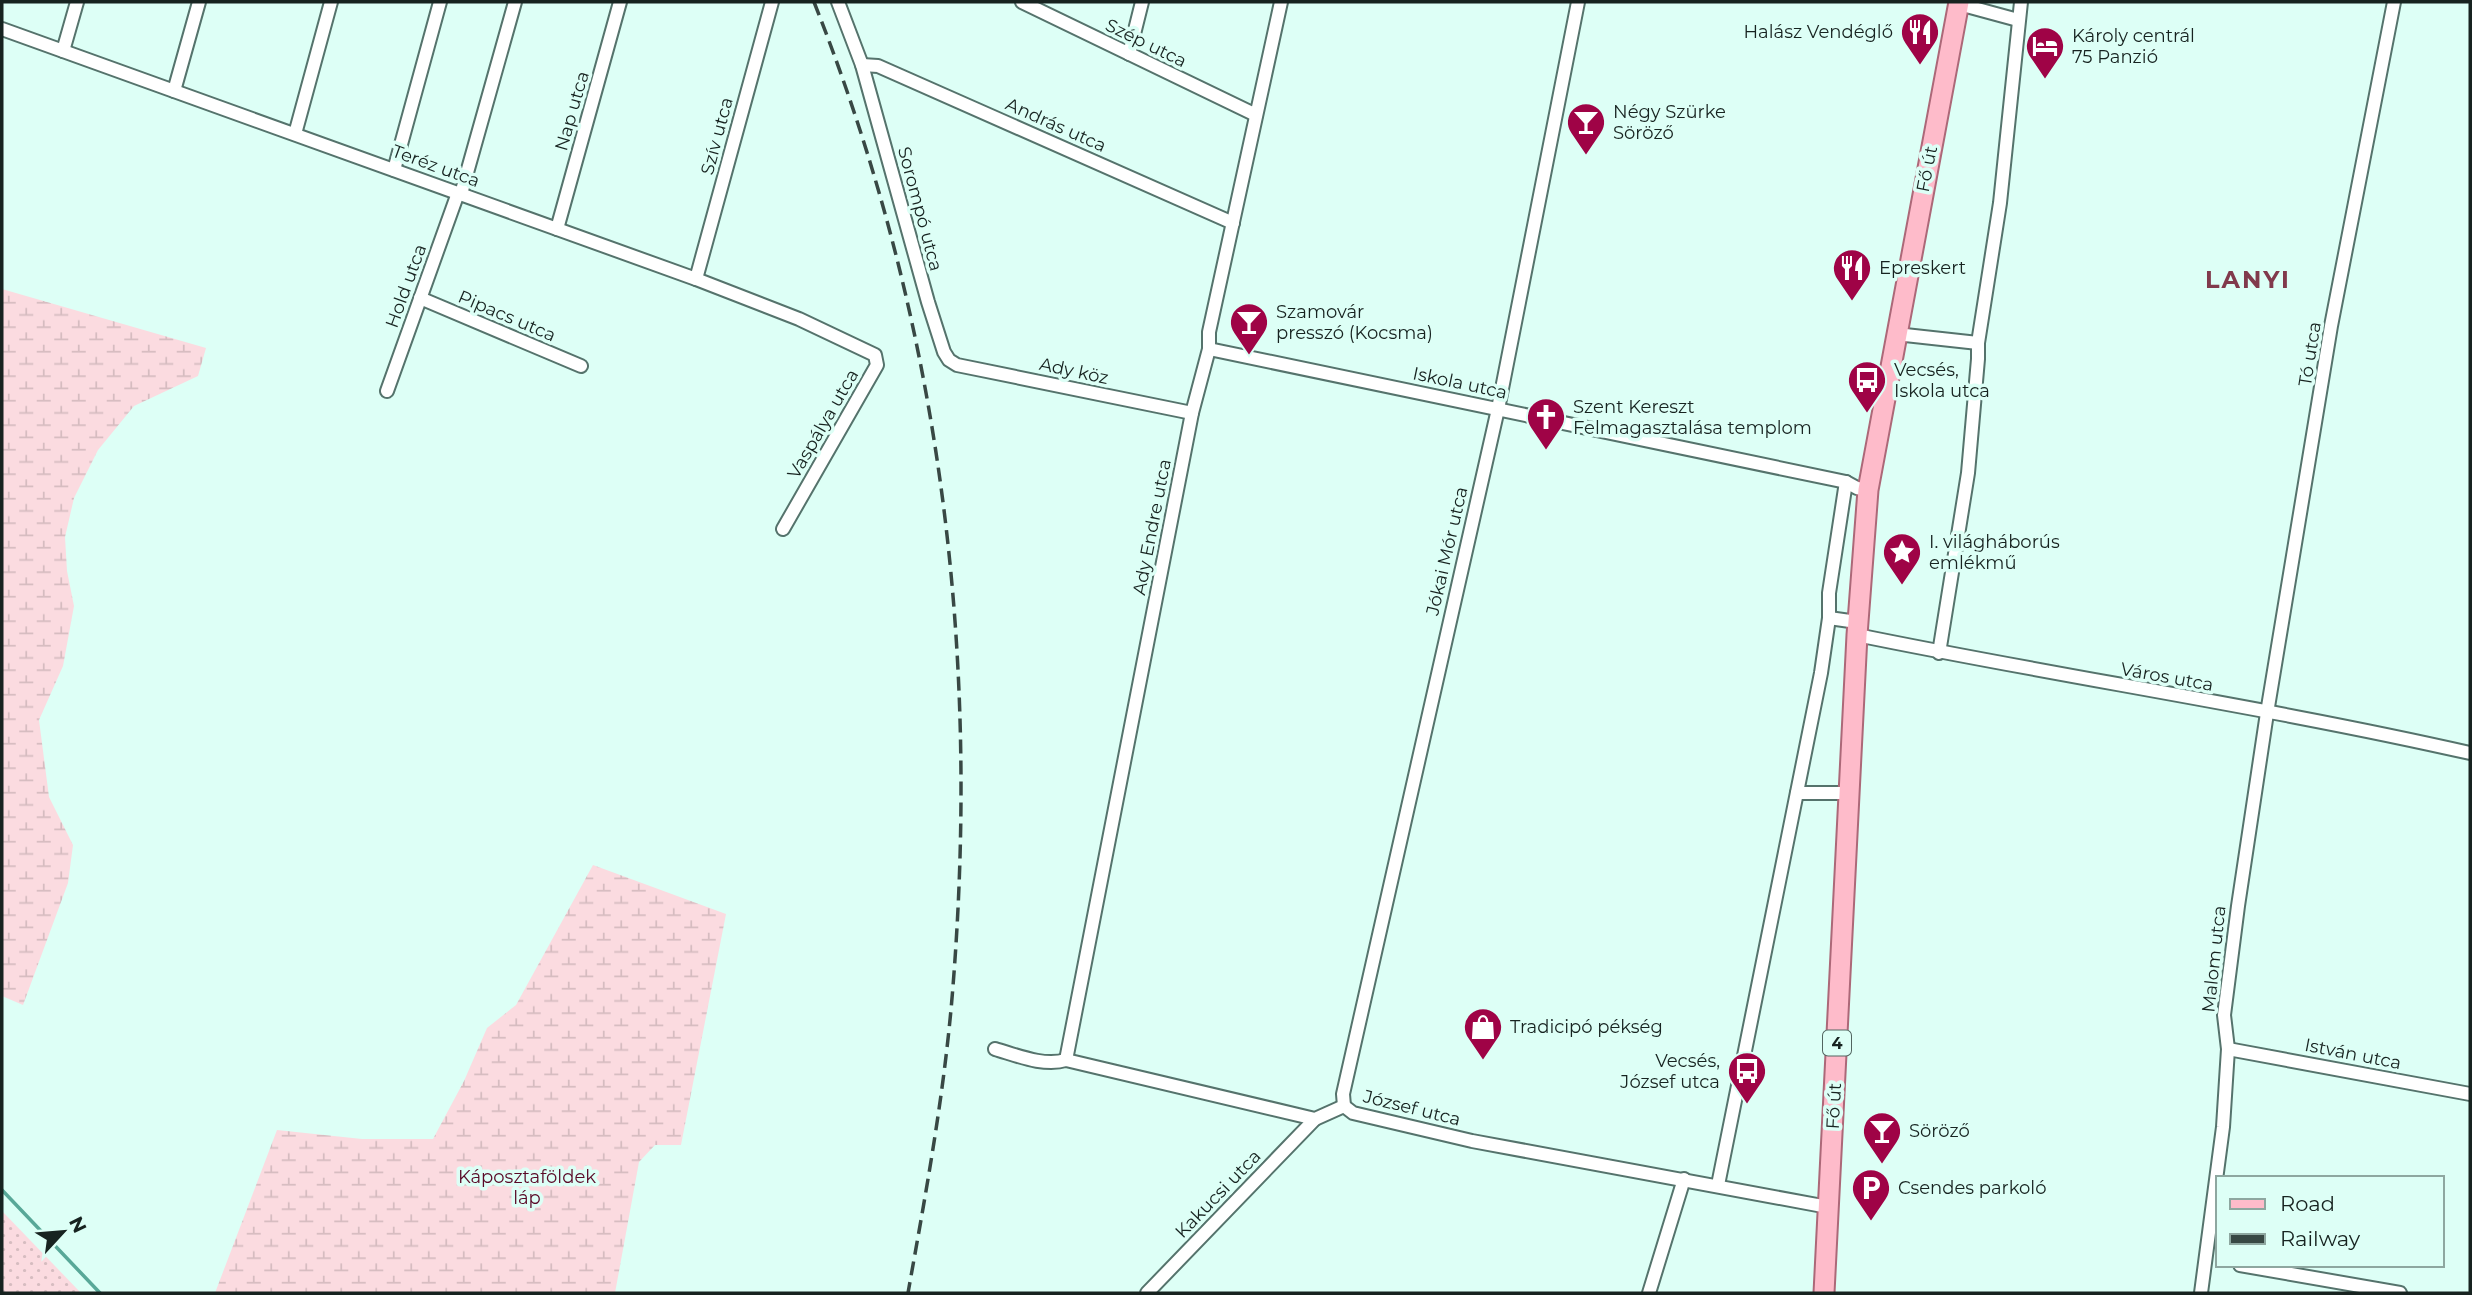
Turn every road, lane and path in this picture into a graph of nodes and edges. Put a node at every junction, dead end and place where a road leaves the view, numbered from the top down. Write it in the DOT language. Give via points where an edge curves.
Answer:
graph roads {
  1 [pos="77,2"];
  2 [pos="199,2"];
  3 [pos="331,2"];
  4 [pos="440,2"];
  5 [pos="515,2"];
  6 [pos="620,2"];
  7 [pos="772,2"];
  8 [pos="838,2"];
  9 [pos="1022,2"];
  10 [pos="1142,2"];
  11 [pos="1281,2"];
  12 [pos="1578,2"];
  13 [pos="2021,2"];
  14 [pos="2394,2"];
  15 [pos="1959,3"];
  16 [pos="2018,20"];
  17 [pos="2,29"];
  18 [pos="63,51"];
  19 [pos="1129,54"];
  20 [pos="862,65"];
  21 [pos="174,91"];
  22 [pos="1256,116"];
  23 [pos="295,134"];
  24 [pos="394,170"];
  25 [pos="459,193"];
  26 [pos="1233,223"];
  27 [pos="557,229"];
  28 [pos="696,278"];
  29 [pos="420,298"];
  30 [pos="1896,334"];
  31 [pos="1978,343"];
  32 [pos="855,345"];
  33 [pos="1209,349"];
  34 [pos="949,360"];
  35 [pos="581,366"];
  36 [pos="387,391"];
  37 [pos="1497,409"];
  38 [pos="1192,414"];
  39 [pos="1846,482"];
  40 [pos="1868,490"];
  41 [pos="783,529"];
  42 [pos="1829,618"];
  43 [pos="1857,629"];
  44 [pos="1940,653"];
  45 [pos="2267,713"];
  46 [pos="2470,753"];
  47 [pos="1797,793"];
  48 [pos="1849,793"];
  49 [pos="995,1049"];
  50 [pos="2228,1049"];
  51 [pos="1066,1060"];
  52 [pos="2470,1094"];
  53 [pos="1344,1106"];
  54 [pos="1315,1119"];
  55 [pos="2219,1176"];
  56 [pos="1684,1179"];
  57 [pos="1718,1185"];
  58 [pos="1828,1207"];
  59 [pos="2216,1212"];
  60 [pos="2212,1260"];
  61 [pos="2251,1267"];
  62 [pos="1147,1293"];
  63 [pos="1648,1293"];
  64 [pos="1824,1293"];
  65 [pos="2201,1293"];
  66 [pos="2400,1293"];
  1 -- 18 [label="street"];
  2 -- 21 [label="street"];
  3 -- 23 [label="street"];
  4 -- 24 [label="street"];
  5 -- 25 [label="street, Hold utca"];
  6 -- 27 [label="street, Nap utca"];
  7 -- 28 [label="street, Szív utca"];
  8 -- 20 [label="street, Sorompó utca"];
  9 -- 19 [label="street, Szép utca"];
  10 -- 19 [label="street"];
  11 -- 22 [label="street, Ady Endre utca"];
  12 -- 37 [label="street, Jókai Mór utca"];
  13 -- 16 [label="street"];
  14 -- 45 [label="street, Tó utca" via="2331,326"];
  15 -- 16 [label="street, Fő út"];
  15 -- 30 [label="main road, Fő út / 4"];
  16 -- 31 [label="street" via="2000,203"];
  17 -- 18 [label="street, Teréz utca"];
  18 -- 21 [label="street, Teréz utca"];
  19 -- 22 [label="street, Szép utca"];
  20 -- 26 [label="street, András utca" via="878,66"];
  20 -- 34 [label="street, Sorompó utca" via="928,302"];
  21 -- 23 [label="street, Teréz utca"];
  22 -- 26 [label="street, Ady Endre utca"];
  23 -- 24 [label="street, Teréz utca"];
  24 -- 25 [label="street, Teréz utca"];
  25 -- 27 [label="street, Teréz utca"];
  25 -- 29 [label="street, Hold utca"];
  26 -- 33 [label="street, Ady Endre utca"];
  27 -- 28 [label="street, Teréz utca"];
  28 -- 32 [label="street, Teréz utca"];
  29 -- 35 [label="street, Pipacs utca"];
  29 -- 36 [label="street, Hold utca"];
  30 -- 31 [label="street"];
  30 -- 40 [label="main road, Fő út / 4"];
  31 -- 44 [label="street" via="1968,473"];
  32 -- 41 [label="street, Vaspálya utca" via="875,355 877,365"];
  33 -- 37 [label="street, Iskola utca"];
  33 -- 38 [label="street, Ady Endre utca"];
  34 -- 38 [label="street, Ady köz"];
  37 -- 39 [label="street, Iskola utca"];
  37 -- 53 [label="street, Jókai Mór utca" via="1343,1094"];
  38 -- 51 [label="street, Ady Endre utca"];
  39 -- 40 [label="street, Iskola utca"];
  39 -- 42 [label="street"];
  40 -- 43 [label="main road, Fő út / 4"];
  42 -- 43 [label="street"];
  42 -- 47 [label="street"];
  43 -- 44 [label="street, Város utca"];
  43 -- 48 [label="main road, Fő út / 4"];
  44 -- 45 [label="street, Város utca"];
  45 -- 46 [label="street, Város utca"];
  45 -- 50 [label="street, Malom utca" via="2224,1015"];
  47 -- 48 [label="street"];
  47 -- 57 [label="street"];
  48 -- 58 [label="main road, Fő út / 4"];
  49 -- 51 [label="street" via="1047,1062"];
  50 -- 52 [label="street, István utca"];
  50 -- 55 [label="street, Malom utca"];
  51 -- 54 [label="street"];
  53 -- 54 [label="street, József utca"];
  53 -- 56 [label="street, József utca" via="1353,1113 1472,1141"];
  54 -- 62 [label="street, Kakucsi utca"];
  56 -- 57 [label="street, József utca"];
  56 -- 63 [label="street"];
  57 -- 58 [label="street, József utca"];
  58 -- 64 [label="main road, Fő út / 4"];
  59 -- 60 [label="street, Malom utca"];
  60 -- 65 [label="street, Malom utca"];
  61 -- 66 [label="street"];
}
